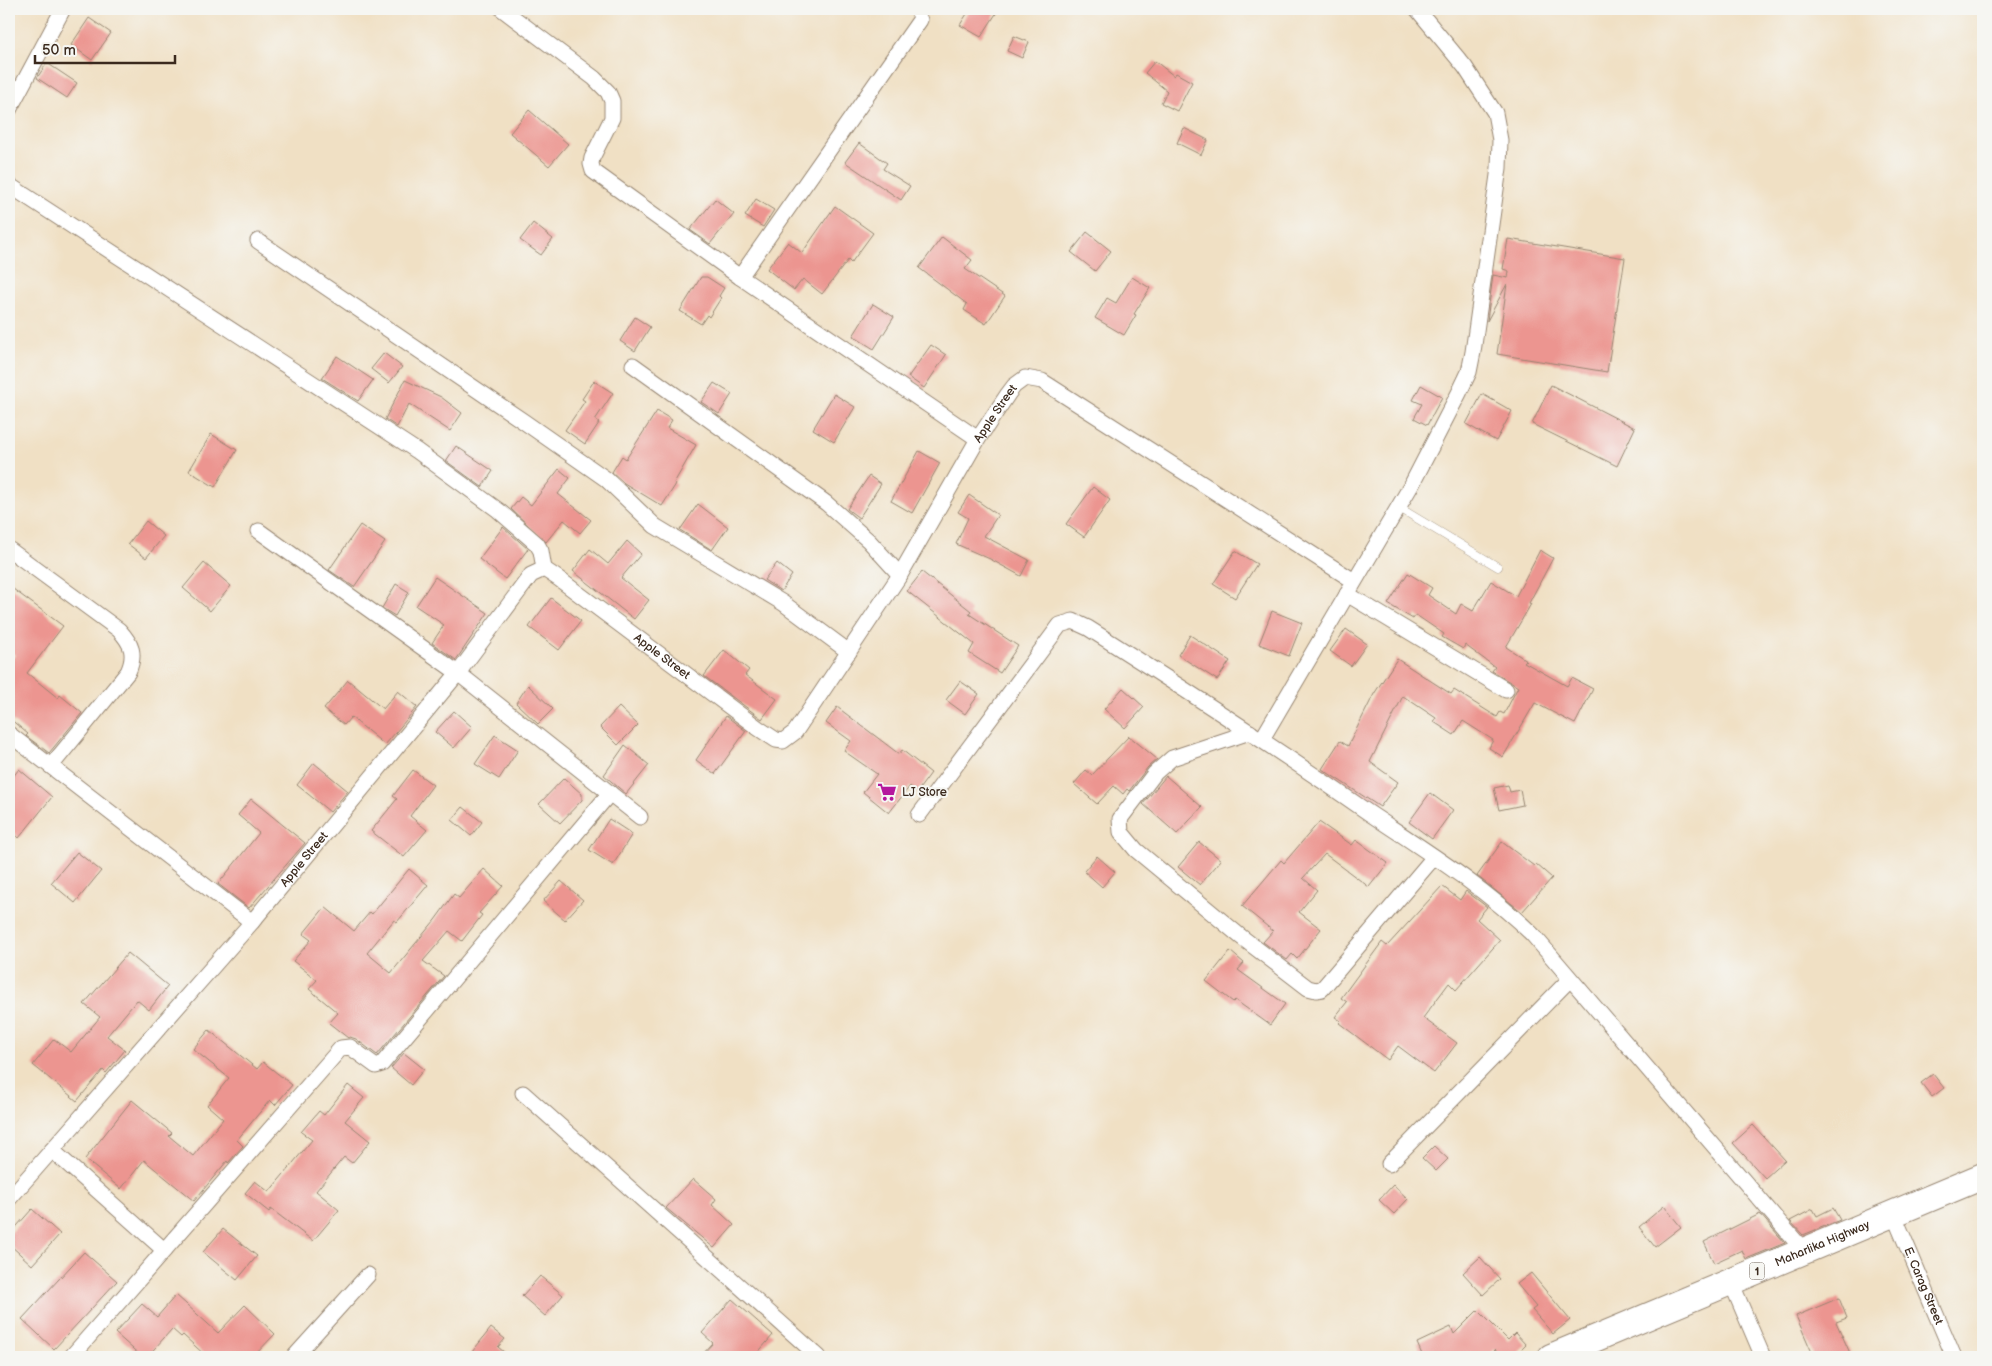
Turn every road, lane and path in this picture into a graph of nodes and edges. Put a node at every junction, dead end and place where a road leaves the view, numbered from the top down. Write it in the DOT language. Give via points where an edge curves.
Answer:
graph roads {
  1 [pos="63,9"];
  2 [pos="502,9"];
  3 [pos="1418,9"];
  4 [pos="916,14"];
  5 [pos="9,110"];
  6 [pos="9,186"];
  7 [pos="258,241"];
  8 [pos="740,277"];
  9 [pos="633,365"];
  10 [pos="978,439"];
  11 [pos="1398,507"];
  12 [pos="259,531"];
  13 [pos="10,550"];
  14 [pos="1498,567"];
  15 [pos="544,570"];
  16 [pos="900,575"];
  17 [pos="1351,587"];
  18 [pos="849,652"];
  19 [pos="458,673"];
  20 [pos="1506,690"];
  21 [pos="9,734"];
  22 [pos="1256,736"];
  23 [pos="50,766"];
  24 [pos="610,793"];
  25 [pos="918,815"];
  26 [pos="640,816"];
  27 [pos="1434,857"];
  28 [pos="252,922"];
  29 [pos="1570,979"];
  30 [pos="523,1093"];
  31 [pos="52,1150"];
  32 [pos="1389,1164"];
  33 [pos="1974,1180"];
  34 [pos="9,1199"];
  35 [pos="1893,1213"];
  36 [pos="164,1250"];
  37 [pos="1804,1251"];
  38 [pos="368,1276"];
  39 [pos="1731,1282"];
  40 [pos="71,1357"];
  41 [pos="294,1357"];
  42 [pos="819,1357"];
  43 [pos="1550,1357"];
  44 [pos="1763,1357"];
  45 [pos="1954,1357"];
  1 -- 5 [label="street"];
  2 -- 8 [label="street" via="608,92 612,118 592,158 593,171"];
  3 -- 11 [label="street" via="1465,67 1495,113 1500,140 1499,168 1469,372"];
  4 -- 8 [label="street"];
  6 -- 15 [label="street" via="425,457 498,510 538,544"];
  7 -- 18 [label="street" via="598,474 655,526 776,598"];
  8 -- 10 [label="street"];
  9 -- 16 [label="street" via="826,503"];
  10 -- 16 [label="street, Apple Street"];
  10 -- 17 [label="street, Apple Street" via="1019,382 1025,378 1042,381"];
  11 -- 14 [label="lane"];
  11 -- 17 [label="street"];
  12 -- 19 [label="street"];
  13 -- 23 [label="street" via="119,630 133,650 133,662 128,672"];
  15 -- 18 [label="street, Apple Street" via="776,740 783,741 795,732"];
  15 -- 19 [label="street, Apple Street" via="531,575"];
  16 -- 18 [label="street, Apple Street"];
  17 -- 20 [label="street"];
  17 -- 22 [label="street"];
  19 -- 24 [label="street"];
  19 -- 28 [label="street, Apple Street"];
  21 -- 23 [label="street"];
  22 -- 25 [label="street" via="1088,628 1068,622 1060,625 1050,637"];
  22 -- 27 [label="street"];
  22 -- 27 [label="street" via="1172,758 1155,773 1120,819 1121,832 1136,850 1308,988 1322,989"];
  23 -- 28 [label="street"];
  24 -- 26 [label="street"];
  24 -- 36 [label="street" via="382,1064 376,1066 350,1047 341,1048"];
  27 -- 29 [label="street" via="1512,915"];
  28 -- 31 [label="street, Apple Street"];
  29 -- 32 [label="street"];
  29 -- 37 [label="street"];
  30 -- 42 [label="street"];
  31 -- 34 [label="street, Apple Street"];
  31 -- 36 [label="street"];
  33 -- 35 [label="highway, Maharlika Highway / 1"];
  35 -- 37 [label="highway, Maharlika Highway / 1"];
  35 -- 45 [label="street, E. Carag Street"];
  36 -- 40 [label="street"];
  37 -- 39 [label="highway, Maharlika Highway / 1"];
  38 -- 41 [label="street"];
  39 -- 43 [label="highway, Maharlika Highway / 1"];
  39 -- 44 [label="street"];
}
